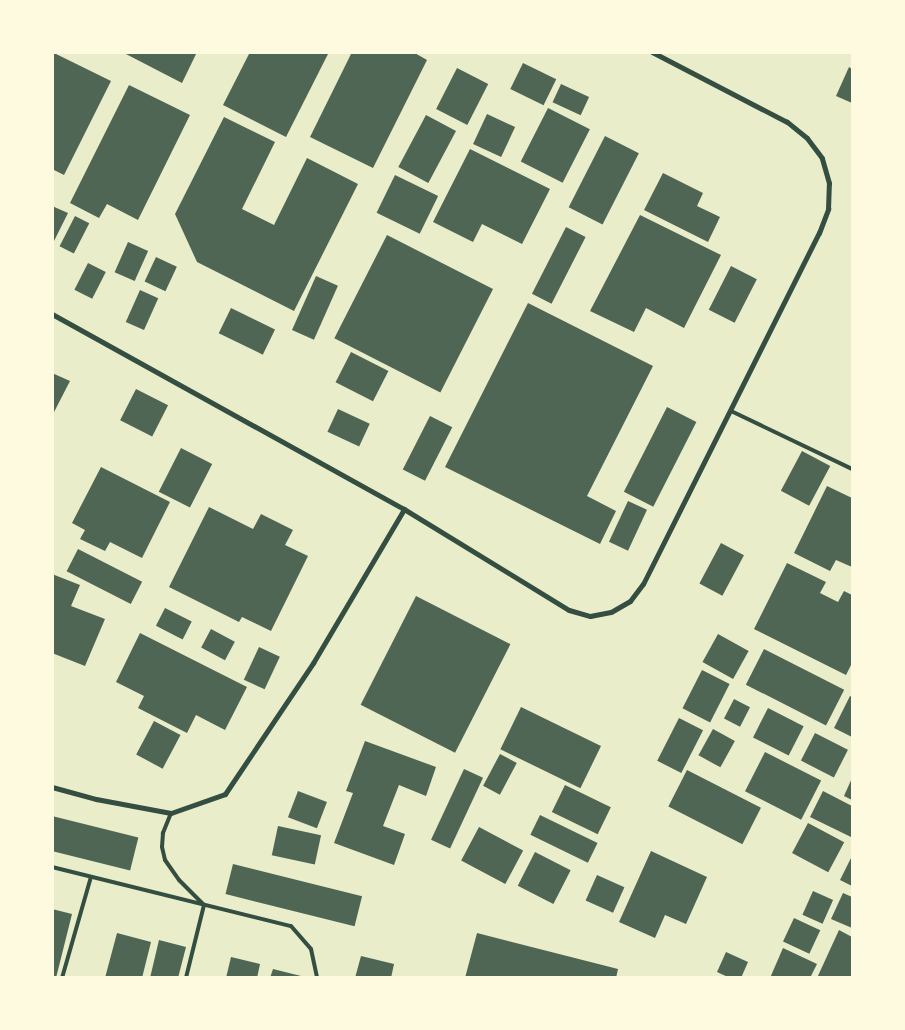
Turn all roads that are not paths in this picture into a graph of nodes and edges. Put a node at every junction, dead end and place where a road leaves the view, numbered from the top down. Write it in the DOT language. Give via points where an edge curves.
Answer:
graph roads {
  1 [pos="652,52"];
  2 [pos="52,314"];
  3 [pos="730,410"];
  4 [pos="852,468"];
  5 [pos="404,509"];
  6 [pos="52,787"];
  7 [pos="171,813"];
  8 [pos="52,867"];
  9 [pos="91,877"];
  10 [pos="204,905"];
  11 [pos="62,978"];
  12 [pos="186,978"];
  13 [pos="317,978"];
  1 -- 3 [label="street" via="786,122 807,138 822,158 829,183 828,209 819,233"];
  2 -- 5 [label="street"];
  3 -- 4 [label="lane"];
  3 -- 5 [label="street" via="643,584 630,602 611,612 590,616 569,610"];
  5 -- 7 [label="street" via="313,663 225,794"];
  6 -- 7 [label="street"];
  7 -- 10 [label="lane" via="163,832 165,860 179,880"];
  8 -- 9 [label="lane"];
  9 -- 10 [label="lane"];
  9 -- 11 [label="lane"];
  10 -- 12 [label="lane"];
  10 -- 13 [label="lane" via="291,926 311,949"];
}
